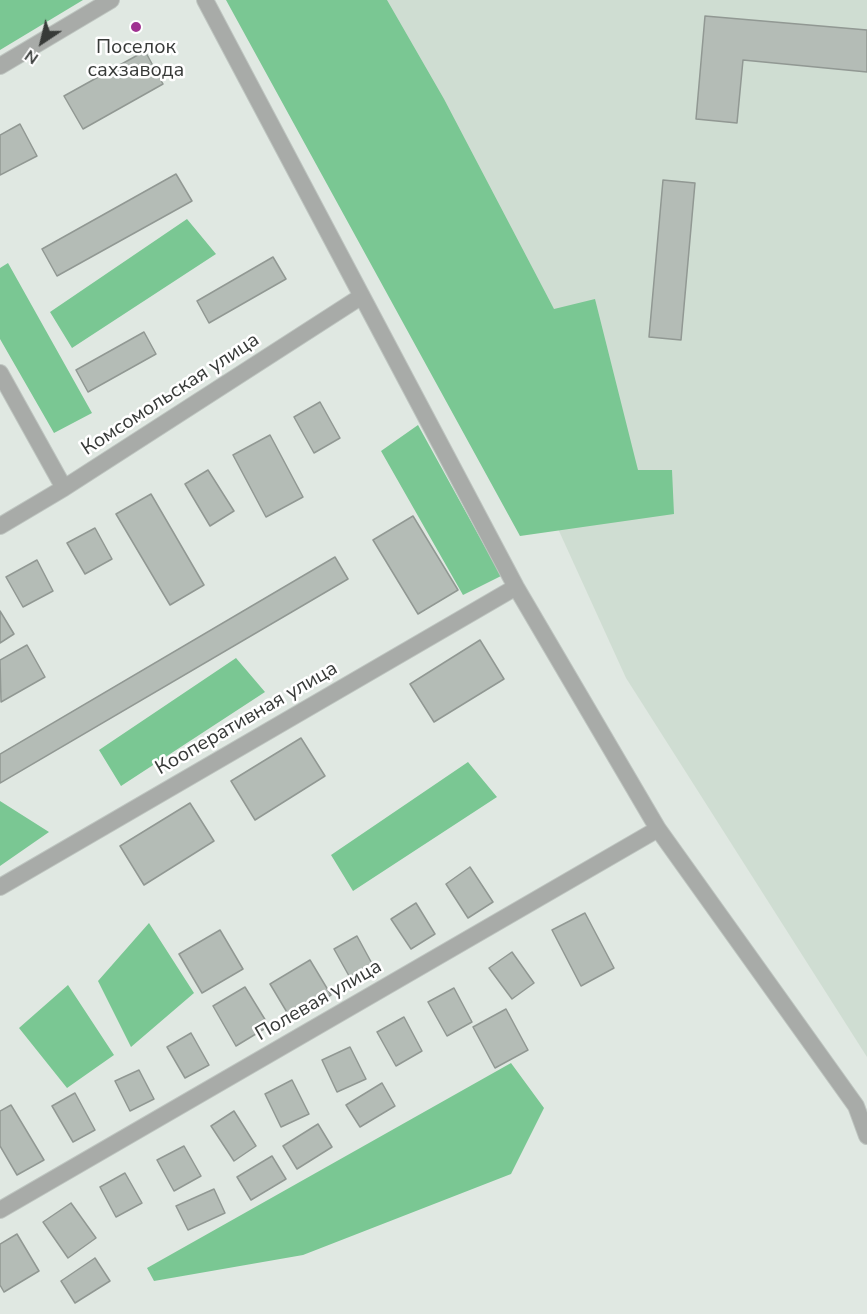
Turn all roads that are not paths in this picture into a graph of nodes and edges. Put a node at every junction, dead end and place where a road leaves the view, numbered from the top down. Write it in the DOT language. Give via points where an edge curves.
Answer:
graph roads {
  1 [pos="111,0"];
  2 [pos="204,0"];
  3 [pos="0,66"];
  4 [pos="362,296"];
  5 [pos="0,373"];
  6 [pos="64,488"];
  7 [pos="0,526"];
  8 [pos="516,587"];
  9 [pos="658,829"];
  10 [pos="0,887"];
  11 [pos="867,1136"];
  12 [pos="0,1210"];
  1 -- 3 [label="street"];
  2 -- 4 [label="street"];
  4 -- 6 [label="street, Комсомольская улица"];
  4 -- 8 [label="street"];
  5 -- 6 [label="street"];
  6 -- 7 [label="street, Комсомольская улица"];
  8 -- 9 [label="street"];
  8 -- 10 [label="street, Кооперативная улица"];
  9 -- 11 [label="street" via="856,1106"];
  9 -- 12 [label="street, Полевая улица"];
}
